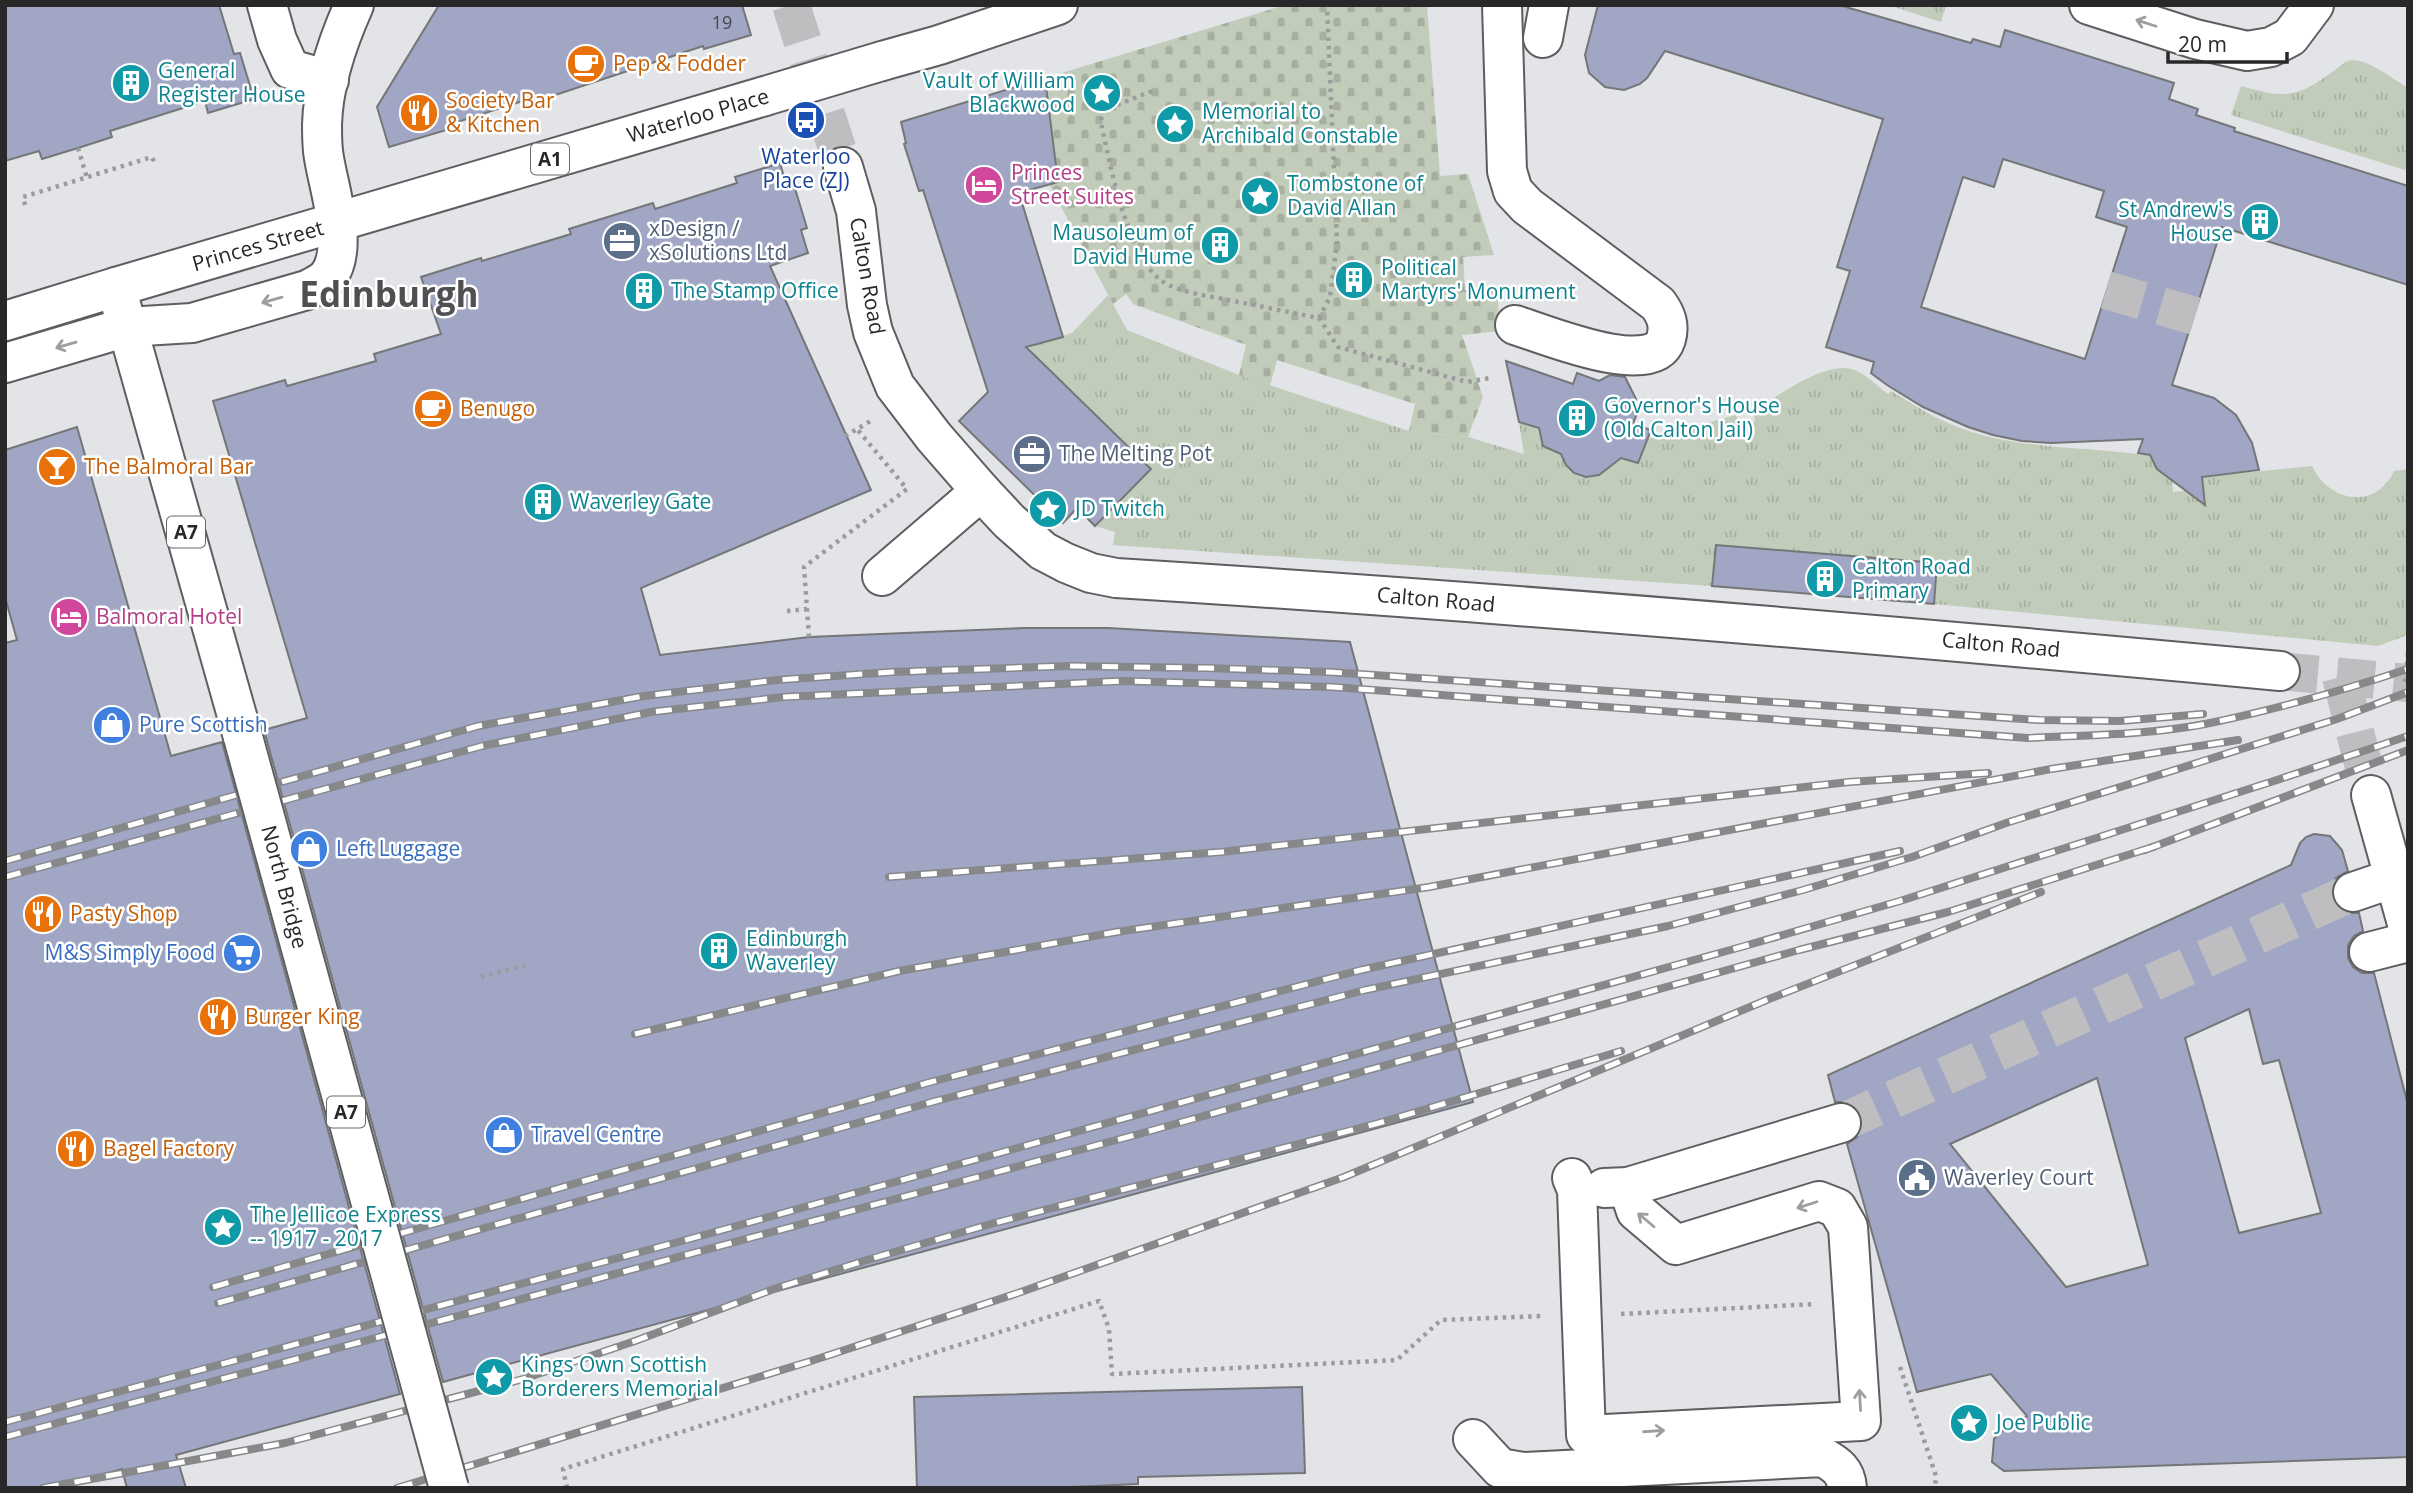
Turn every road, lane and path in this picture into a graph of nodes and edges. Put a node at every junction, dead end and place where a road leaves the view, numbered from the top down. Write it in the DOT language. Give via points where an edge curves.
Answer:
graph roads {
  1 [pos="354,5"];
  2 [pos="1058,5"];
  3 [pos="1327,5"];
  4 [pos="1502,5"];
  5 [pos="2089,5"];
  6 [pos="2314,5"];
  7 [pos="276,17"];
  8 [pos="329,80"];
  9 [pos="1152,91"];
  10 [pos="78,148"];
  11 [pos="323,154"];
  12 [pos="155,164"];
  13 [pos="843,167"];
  14 [pos="86,178"];
  15 [pos="25,205"];
  16 [pos="336,223"];
  17 [pos="272,242"];
  18 [pos="116,287"];
  19 [pos="1319,318"];
  20 [pos="5,321"];
  21 [pos="1515,325"];
  22 [pos="127,327"];
  23 [pos="5,363"];
  24 [pos="1490,378"];
  25 [pos="857,429"];
  26 [pos="845,436"];
  27 [pos="871,446"];
  28 [pos="981,491"];
  29 [pos="882,576"];
  30 [pos="807,609"];
  31 [pos="787,611"];
  32 [pos="809,637"];
  33 [pos="2408,653"];
  34 [pos="2280,671"];
  35 [pos="2404,682"];
  36 [pos="2371,795"];
  37 [pos="2395,878"];
  38 [pos="2353,892"];
  39 [pos="2408,927"];
  40 [pos="2408,942"];
  41 [pos="2369,952"];
  42 [pos="525,965"];
  43 [pos="481,977"];
  44 [pos="1841,1123"];
  45 [pos="1628,1187"];
  46 [pos="1854,1301"];
  47 [pos="1580,1315"];
  48 [pos="1907,1395"];
  49 [pos="1473,1439"];
  50 [pos="449,1488"];
  51 [pos="567,1488"];
  52 [pos="1847,1488"];
  53 [pos="1935,1488"];
  1 -- 8 [label="main road"];
  2 -- 16 [label="main road, Waterloo Place / A1, bridge" via="939,45"];
  3 -- 19 [label="path" via="1337,243 1330,297"];
  4 -- 21 [label="main road" via="1507,171 1513,191 1658,304 1668,331 1664,344 1652,353 1624,356"];
  6 -- 5 [label="main road, one-way" via="2290,37 2271,47 2247,51"];
  7 -- 8 [label="main road" via="290,69"];
  8 -- 11 [label="main road" via="322,123"];
  9 -- 19 [label="path" via="1102,111 1101,123 1119,199 1142,259 1165,283 1189,291"];
  10 -- 14 [label="path"];
  11 -- 16 [label="main road"];
  11 -- 17 [label="main road" via="305,202"];
  12 -- 14 [label="path" via="152,158"];
  13 -- 28 [label="main road, Calton Road" via="856,211 873,332 895,386"];
  14 -- 15 [label="path" via="23,197"];
  16 -- 17 [label="main road, Princes Street"];
  16 -- 22 [label="main road, Princes Street, one-way" via="336,261 329,275 307,290 192,323"];
  17 -- 18 [label="main road, Princes Street"];
  18 -- 20 [label="main road, Princes Street"];
  18 -- 22 [label="main road, North Bridge / A7"];
  19 -- 24 [label="path" via="1338,347 1467,382"];
  22 -- 23 [label="main road, Princes Street, one-way"];
  22 -- 50 [label="main road, North Bridge / A7, bridge"];
  25 -- 26 [label="path"];
  27 -- 30 [label="path" via="907,489 804,566"];
  28 -- 29 [label="main road"];
  28 -- 34 [label="main road, Calton Road" via="1043,551 1116,578 1810,629"];
  30 -- 31 [label="path"];
  30 -- 32 [label="path"];
  33 -- 35 [label="path"];
  36 -- 37 [label="main road"];
  37 -- 38 [label="main road"];
  37 -- 39 [label="main road"];
  40 -- 41 [label="main road"];
  42 -- 43 [label="path"];
  44 -- 45 [label="main road"];
  46 -- 45 [label="main road, one-way" via="1848,1227 1829,1203 1819,1202 1676,1245 1636,1212"];
  45 -- 47 [label="main road" via="1575,1184"];
  46 -- 47 [label="path"];
  47 -- 46 [label="main road, one-way" via="1586,1435 1861,1421"];
  47 -- 51 [label="path" via="1441,1320 1397,1360 1111,1374 1109,1329 1099,1301 563,1469"];
  48 -- 53 [label="path" via="1936,1476"];
  49 -- 52 [label="main road" via="1500,1468 1523,1472 1823,1457 1839,1466"];
}
